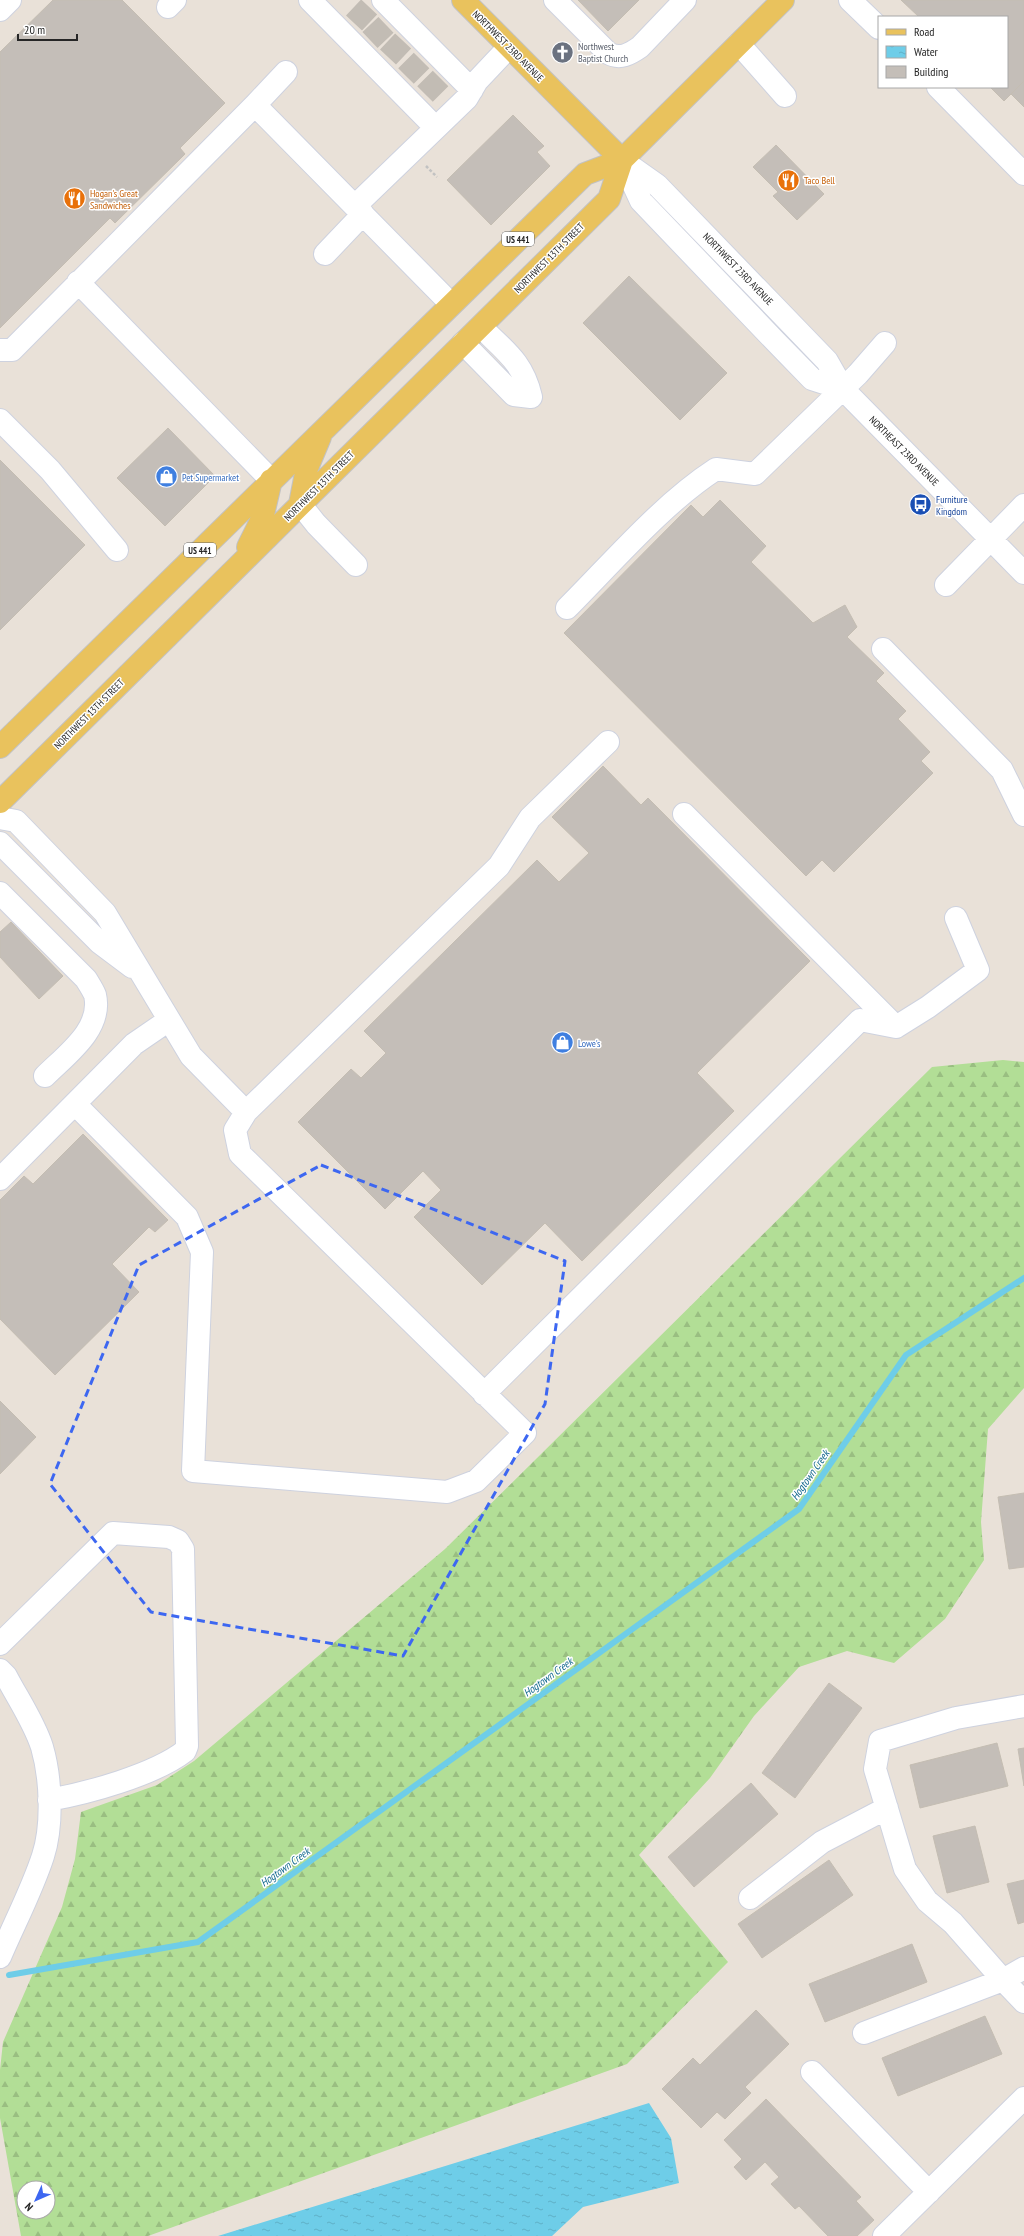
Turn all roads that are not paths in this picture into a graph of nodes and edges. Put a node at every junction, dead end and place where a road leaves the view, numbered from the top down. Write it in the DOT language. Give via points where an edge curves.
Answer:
graph roads {
  1 [pos="10,0"];
  2 [pos="555,0"];
  3 [pos="685,0"];
  4 [pos="783,0"];
  5 [pos="850,0"];
  6 [pos="314,1"];
  7 [pos="470,2"];
  8 [pos="384,8"];
  9 [pos="0,10"];
  10 [pos="878,27"];
  11 [pos="739,44"];
  12 [pos="509,47"];
  13 [pos="286,72"];
  14 [pos="939,88"];
  15 [pos="472,90"];
  16 [pos="785,96"];
  17 [pos="255,105"];
  18 [pos="436,128"];
  19 [pos="622,160"];
  20 [pos="1024,174"];
  21 [pos="359,210"];
  22 [pos="325,254"];
  23 [pos="78,282"];
  24 [pos="451,304"];
  25 [pos="481,327"];
  26 [pos="775,341"];
  27 [pos="885,343"];
  28 [pos="463,344"];
  29 [pos="0,350"];
  30 [pos="843,389"];
  31 [pos="0,420"];
  32 [pos="324,429"];
  33 [pos="271,480"];
  34 [pos="300,504"];
  35 [pos="1024,505"];
  36 [pos="991,540"];
  37 [pos="117,550"];
  38 [pos="356,565"];
  39 [pos="238,566"];
  40 [pos="1024,573"];
  41 [pos="946,585"];
  42 [pos="567,608"];
  43 [pos="883,649"];
  44 [pos="608,742"];
  45 [pos="0,747"];
  46 [pos="0,802"];
  47 [pos="684,814"];
  48 [pos="1024,814"];
  49 [pos="0,818"];
  50 [pos="0,843"];
  51 [pos="0,893"];
  52 [pos="956,918"];
  53 [pos="140,973"];
  54 [pos="169,1020"];
  55 [pos="896,1027"];
  56 [pos="45,1076"];
  57 [pos="75,1104"];
  58 [pos="246,1112"];
  59 [pos="0,1179"];
  60 [pos="484,1394"];
  61 [pos="0,1644"];
  62 [pos="0,1670"];
  63 [pos="1024,1706"];
  64 [pos="49,1800"];
  65 [pos="887,1808"];
  66 [pos="750,1898"];
  67 [pos="0,1957"];
  68 [pos="1024,1968"];
  69 [pos="1003,1980"];
  70 [pos="1024,2002"];
  71 [pos="864,2033"];
  72 [pos="812,2072"];
  73 [pos="1024,2098"];
  74 [pos="929,2192"];
  75 [pos="884,2236"];
  1 -- 9 [label="street"];
  2 -- 3 [label="street" via="608,53 619,57 640,47"];
  4 -- 11 [label="main road, NORTHWEST 13TH STREET / US 441"];
  5 -- 10 [label="street"];
  6 -- 18 [label="street" via="348,28 420,100"];
  7 -- 12 [label="main road, NORTHWEST 23RD AVENUE"];
  8 -- 15 [label="street" via="447,72"];
  11 -- 16 [label="street"];
  11 -- 19 [label="main road, NORTHWEST 13TH STREET / US 441"];
  12 -- 15 [label="street" via="477,81"];
  12 -- 19 [label="main road, NORTHWEST 23RD AVENUE"];
  13 -- 17 [label="street"];
  14 -- 20 [label="street"];
  15 -- 18 [label="street"];
  17 -- 21 [label="street"];
  17 -- 23 [label="street"];
  18 -- 21 [label="street"];
  19 -- 24 [label="main road, NORTHWEST 13TH STREET / US 441" via="585,174"];
  19 -- 25 [label="main road, NORTHWEST 13TH STREET / US 441" via="609,199"];
  19 -- 26 [label="street, NORTHWEST 23RD AVENUE" via="641,200"];
  19 -- 30 [label="street, NORTHWEST 23RD AVENUE" via="657,185 674,201 827,361"];
  21 -- 22 [label="street"];
  21 -- 24 [label="street"];
  23 -- 29 [label="street" via="12,350"];
  23 -- 33 [label="street"];
  24 -- 32 [label="main road, NORTHWEST 13TH STREET / US 441"];
  25 -- 28 [label="main road, NORTHWEST 13TH STREET / US 441"];
  25 -- 28 [label="street" via="520,366 531,397 514,394"];
  26 -- 30 [label="street, NORTHEAST 23RD AVENUE" via="812,379"];
  27 -- 30 [label="street"];
  28 -- 34 [label="main road, NORTHWEST 13TH STREET / US 441"];
  30 -- 36 [label="street, NORTHEAST 23RD AVENUE"];
  30 -- 42 [label="street" via="756,474 716,469 701,478"];
  31 -- 37 [label="street" via="50,470"];
  32 -- 33 [label="main road, NORTHWEST 13TH STREET / US 441"];
  32 -- 34 [label="main road" via="307,468"];
  33 -- 39 [label="main road" via="262,519"];
  33 -- 45 [label="main road, NORTHWEST 13TH STREET / US 441"];
  34 -- 38 [label="street"];
  34 -- 39 [label="main road, NORTHWEST 13TH STREET / US 441"];
  35 -- 36 [label="street"];
  36 -- 40 [label="street, NORTHEAST 23RD AVENUE"];
  36 -- 41 [label="street"];
  39 -- 46 [label="main road, NORTHWEST 13TH STREET / US 441"];
  43 -- 48 [label="street" via="1002,770"];
  44 -- 58 [label="street" via="530,818 500,866"];
  47 -- 55 [label="street"];
  49 -- 53 [label="street" via="16,821 105,913"];
  50 -- 53 [label="street" via="100,943"];
  51 -- 56 [label="street" via="86,979 95,995 96,1015 83,1038"];
  52 -- 55 [label="street" via="978,970"];
  53 -- 54 [label="street"];
  54 -- 57 [label="street" via="134,1044"];
  54 -- 58 [label="street" via="191,1056"];
  55 -- 60 [label="street" via="860,1020"];
  57 -- 59 [label="street"];
  57 -- 60 [label="street" via="187,1217 202,1252 193,1471 448,1492 476,1481 525,1433"];
  58 -- 60 [label="street" via="235,1130 240,1154"];
  61 -- 64 [label="street" via="113,1533 169,1537 178,1541 183,1549 187,1746 185,1751 141,1774 76,1795"];
  62 -- 64 [label="street" via="6,1676 31,1722 41,1746"];
  63 -- 65 [label="street" via="956,1718 880,1741 875,1769"];
  64 -- 67 [label="street" via="44,1855"];
  65 -- 66 [label="street" via="822,1842"];
  65 -- 69 [label="street" via="905,1869 926,1901 953,1923"];
  68 -- 69 [label="street"];
  69 -- 70 [label="street"];
  69 -- 71 [label="street"];
  72 -- 74 [label="street"];
  73 -- 74 [label="street"];
  74 -- 75 [label="street"];
}
